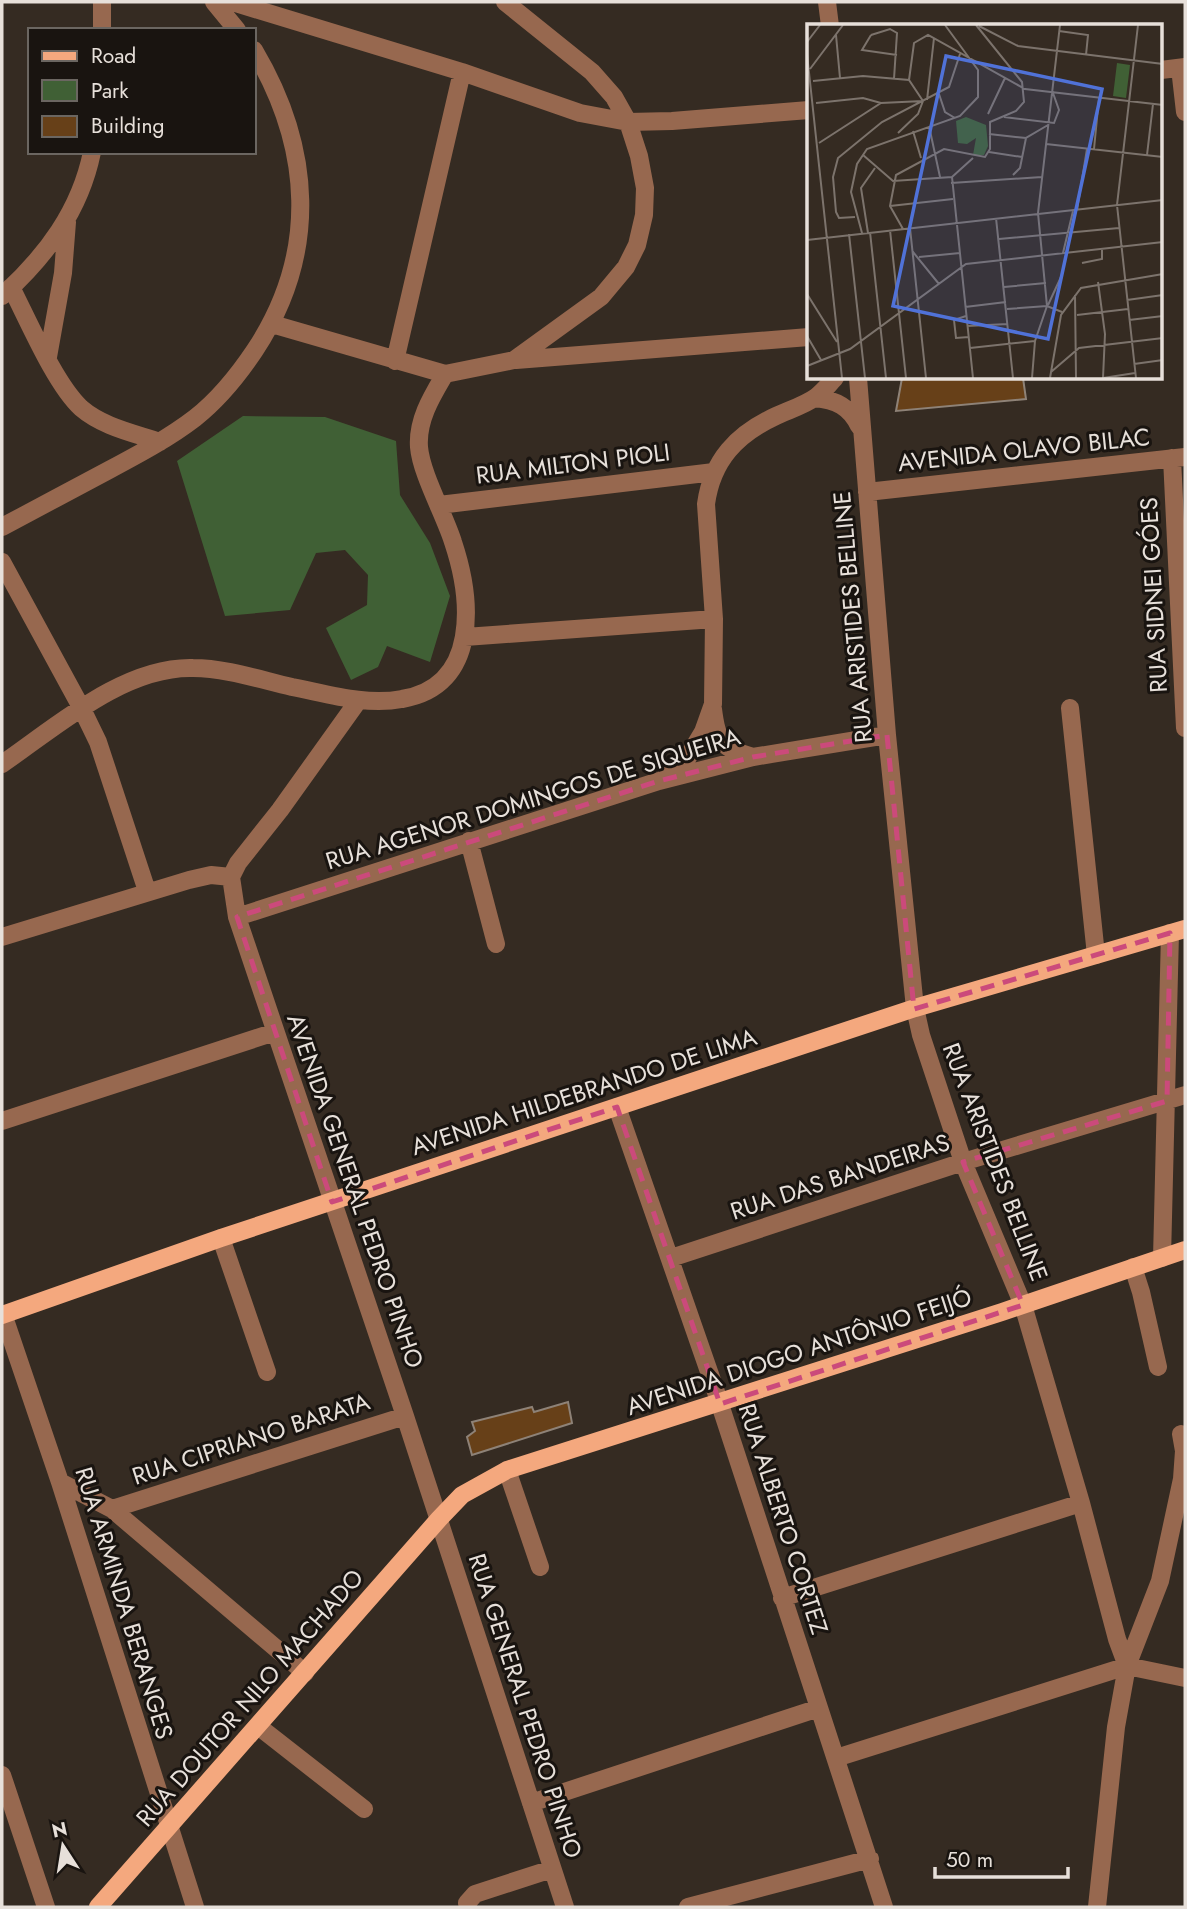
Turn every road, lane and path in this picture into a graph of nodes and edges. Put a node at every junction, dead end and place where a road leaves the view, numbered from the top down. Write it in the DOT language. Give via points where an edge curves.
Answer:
graph roads {
  1 [pos="102,2"];
  2 [pos="214,2"];
  3 [pos="232,2"];
  4 [pos="505,2"];
  5 [pos="827,2"];
  6 [pos="830,24"];
  7 [pos="102,28"];
  8 [pos="235,28"];
  9 [pos="256,54"];
  10 [pos="1183,68"];
  11 [pos="1162,70"];
  12 [pos="462,72"];
  13 [pos="807,110"];
  14 [pos="1185,112"];
  15 [pos="628,122"];
  16 [pos="91,154"];
  17 [pos="67,222"];
  18 [pos="7,291"];
  19 [pos="272,324"];
  20 [pos="807,337"];
  21 [pos="48,357"];
  22 [pos="514,360"];
  23 [pos="395,361"];
  24 [pos="445,374"];
  25 [pos="833,380"];
  26 [pos="858,380"];
  27 [pos="815,398"];
  28 [pos="861,430"];
  29 [pos="160,442"];
  30 [pos="1179,458"];
  31 [pos="714,472"];
  32 [pos="867,492"];
  33 [pos="439,505"];
  34 [pos="2,527"];
  35 [pos="2,562"];
  36 [pos="714,619"];
  37 [pos="465,637"];
  38 [pos="358,701"];
  39 [pos="713,704"];
  40 [pos="1070,708"];
  41 [pos="82,709"];
  42 [pos="1185,728"];
  43 [pos="887,735"];
  44 [pos="753,757"];
  45 [pos="2,764"];
  46 [pos="659,781"];
  47 [pos="469,841"];
  48 [pos="231,877"];
  49 [pos="147,891"];
  50 [pos="237,917"];
  51 [pos="1178,931"];
  52 [pos="2,937"];
  53 [pos="496,944"];
  54 [pos="1096,955"];
  55 [pos="915,1008"];
  56 [pos="275,1032"];
  57 [pos="1185,1096"];
  58 [pos="1167,1101"];
  59 [pos="617,1107"];
  60 [pos="2,1121"];
  61 [pos="963,1162"];
  62 [pos="332,1202"];
  63 [pos="221,1238"];
  64 [pos="1185,1250"];
  65 [pos="671,1258"];
  66 [pos="1162,1258"];
  67 [pos="1133,1268"];
  68 [pos="1023,1306"];
  69 [pos="3,1314"];
  70 [pos="1158,1367"];
  71 [pos="267,1372"];
  72 [pos="720,1404"];
  73 [pos="405,1416"];
  74 [pos="1181,1434"];
  75 [pos="507,1470"];
  76 [pos="60,1482"];
  77 [pos="1081,1503"];
  78 [pos="112,1509"];
  79 [pos="439,1519"];
  80 [pos="540,1567"];
  81 [pos="782,1598"];
  82 [pos="1127,1666"];
  83 [pos="305,1673"];
  84 [pos="1185,1678"];
  85 [pos="818,1708"];
  86 [pos="258,1726"];
  87 [pos="836,1758"];
  88 [pos="2,1774"];
  89 [pos="531,1803"];
  90 [pos="364,1808"];
  91 [pos="168,1827"];
  92 [pos="870,1859"];
  93 [pos="552,1868"];
  94 [pos="46,1907"];
  95 [pos="98,1907"];
  96 [pos="195,1907"];
  97 [pos="468,1907"];
  98 [pos="565,1907"];
  99 [pos="688,1907"];
  100 [pos="884,1907"];
  101 [pos="1097,1907"];
  1 -- 7 [label="street"];
  2 -- 8 [label="street"];
  3 -- 12 [label="street"];
  4 -- 15 [label="street" via="592,72"];
  5 -- 6 [label="street"];
  9 -- 19 [label="street" via="286,116 301,193 297,253"];
  10 -- 11 [label="street"];
  10 -- 14 [label="street"];
  12 -- 15 [label="street" via="580,113"];
  12 -- 23 [label="street"];
  13 -- 15 [label="street"];
  15 -- 22 [label="street" via="645,188 637,245 601,297"];
  16 -- 17 [label="street"];
  17 -- 18 [label="street"];
  17 -- 21 [label="street"];
  18 -- 21 [label="street"];
  19 -- 23 [label="street"];
  19 -- 29 [label="street" via="227,387"];
  20 -- 22 [label="street"];
  21 -- 29 [label="street" via="82,408 108,425"];
  22 -- 24 [label="street"];
  23 -- 24 [label="street"];
  24 -- 33 [label="street" via="418,433 422,461"];
  25 -- 27 [label="street"];
  26 -- 28 [label="street, RUA ARISTIDES BELLINE"];
  27 -- 28 [label="street" via="848,410"];
  27 -- 31 [label="street" via="750,432 721,458"];
  28 -- 32 [label="street, RUA ARISTIDES BELLINE"];
  29 -- 34 [label="street"];
  30 -- 32 [label="street, AVENIDA OLAVO BILAC"];
  30 -- 42 [label="street, RUA SIDNEI GÓES"];
  31 -- 33 [label="street, RUA MILTON PIOLI"];
  31 -- 36 [label="street" via="706,504"];
  32 -- 43 [label="street, RUA ARISTIDES BELLINE"];
  33 -- 37 [label="street" via="462,571"];
  35 -- 41 [label="street"];
  36 -- 37 [label="street"];
  36 -- 39 [label="street"];
  37 -- 38 [label="street" via="445,679 425,693 401,700"];
  38 -- 41 [label="street" via="190,667 130,681"];
  38 -- 48 [label="street"];
  39 -- 44 [label="street" via="721,743"];
  39 -- 46 [label="street" via="688,757"];
  40 -- 54 [label="street"];
  41 -- 45 [label="street"];
  41 -- 49 [label="street"];
  43 -- 44 [label="street, RUA AGENOR DOMINGOS DE SIQUEIRA"];
  43 -- 55 [label="street, RUA ARISTIDES BELLINE"];
  44 -- 46 [label="street, RUA AGENOR DOMINGOS DE SIQUEIRA"];
  46 -- 47 [label="street, RUA AGENOR DOMINGOS DE SIQUEIRA"];
  47 -- 50 [label="street, RUA AGENOR DOMINGOS DE SIQUEIRA"];
  47 -- 53 [label="street"];
  48 -- 49 [label="street" via="211,875"];
  48 -- 50 [label="street, AVENIDA GENERAL PEDRO PINHO"];
  49 -- 52 [label="street"];
  50 -- 56 [label="street, AVENIDA GENERAL PEDRO PINHO"];
  51 -- 54 [label="main road, AVENIDA HILDEBRANDO DE LIMA"];
  51 -- 58 [label="street"];
  54 -- 55 [label="main road, AVENIDA HILDEBRANDO DE LIMA"];
  55 -- 59 [label="main road, AVENIDA HILDEBRANDO DE LIMA"];
  55 -- 61 [label="street, RUA ARISTIDES BELLINE"];
  56 -- 60 [label="street"];
  56 -- 62 [label="street, AVENIDA GENERAL PEDRO PINHO"];
  57 -- 58 [label="street, RUA DAS BANDEIRAS"];
  58 -- 61 [label="street, RUA DAS BANDEIRAS"];
  58 -- 66 [label="street"];
  59 -- 62 [label="main road, AVENIDA HILDEBRANDO DE LIMA"];
  59 -- 65 [label="street, RUA ALBERTO CORTEZ"];
  61 -- 65 [label="street, RUA DAS BANDEIRAS"];
  61 -- 68 [label="street, RUA ARISTIDES BELLINE"];
  62 -- 63 [label="main road, AVENIDA HILDEBRANDO DE LIMA"];
  62 -- 73 [label="street, AVENIDA GENERAL PEDRO PINHO"];
  63 -- 69 [label="main road, AVENIDA HILDEBRANDO DE LIMA"];
  63 -- 71 [label="street"];
  64 -- 66 [label="main road, AVENIDA DIOGO ANTÔNIO FEIJÓ"];
  65 -- 72 [label="street, RUA ALBERTO CORTEZ"];
  66 -- 67 [label="main road, AVENIDA DIOGO ANTÔNIO FEIJÓ"];
  67 -- 68 [label="main road, AVENIDA DIOGO ANTÔNIO FEIJÓ"];
  67 -- 70 [label="street"];
  68 -- 72 [label="main road, AVENIDA DIOGO ANTÔNIO FEIJÓ"];
  68 -- 77 [label="street, RUA ARISTIDES BELLINE"];
  69 -- 76 [label="street, RUA ARMINDA BERANGES"];
  72 -- 75 [label="main road, AVENIDA DIOGO ANTÔNIO FEIJÓ"];
  72 -- 81 [label="street, RUA ALBERTO CORTEZ"];
  73 -- 78 [label="street, RUA CIPRIANO BARATA"];
  73 -- 79 [label="street, AVENIDA GENERAL PEDRO PINHO"];
  74 -- 82 [label="street" via="1182,1479 1160,1581"];
  75 -- 79 [label="main road, AVENIDA DIOGO ANTÔNIO FEIJÓ" via="462,1495"];
  75 -- 80 [label="street"];
  76 -- 78 [label="street"];
  76 -- 91 [label="street, RUA ARMINDA BERANGES"];
  77 -- 81 [label="street"];
  77 -- 82 [label="street, RUA ARISTIDES BELLINE"];
  78 -- 83 [label="street"];
  79 -- 83 [label="main road, RUA DOUTOR NILO MACHADO"];
  79 -- 89 [label="street, RUA GENERAL PEDRO PINHO"];
  81 -- 85 [label="street, RUA ALBERTO CORTEZ"];
  82 -- 84 [label="street"];
  82 -- 87 [label="street"];
  82 -- 101 [label="street, RUA ARISTIDES BELLINE"];
  83 -- 86 [label="main road, RUA DOUTOR NILO MACHADO"];
  85 -- 87 [label="street, RUA ALBERTO CORTEZ"];
  85 -- 89 [label="street"];
  86 -- 90 [label="street"];
  86 -- 91 [label="main road, RUA DOUTOR NILO MACHADO"];
  87 -- 92 [label="street, RUA ALBERTO CORTEZ"];
  88 -- 94 [label="street"];
  89 -- 93 [label="street, RUA GENERAL PEDRO PINHO"];
  91 -- 95 [label="main road, RUA DOUTOR NILO MACHADO"];
  91 -- 96 [label="street, RUA ARMINDA BERANGES"];
  92 -- 99 [label="street"];
  92 -- 100 [label="street, RUA ALBERTO CORTEZ"];
  93 -- 97 [label="street" via="475,1894"];
  93 -- 98 [label="street, RUA GENERAL PEDRO PINHO"];
}
